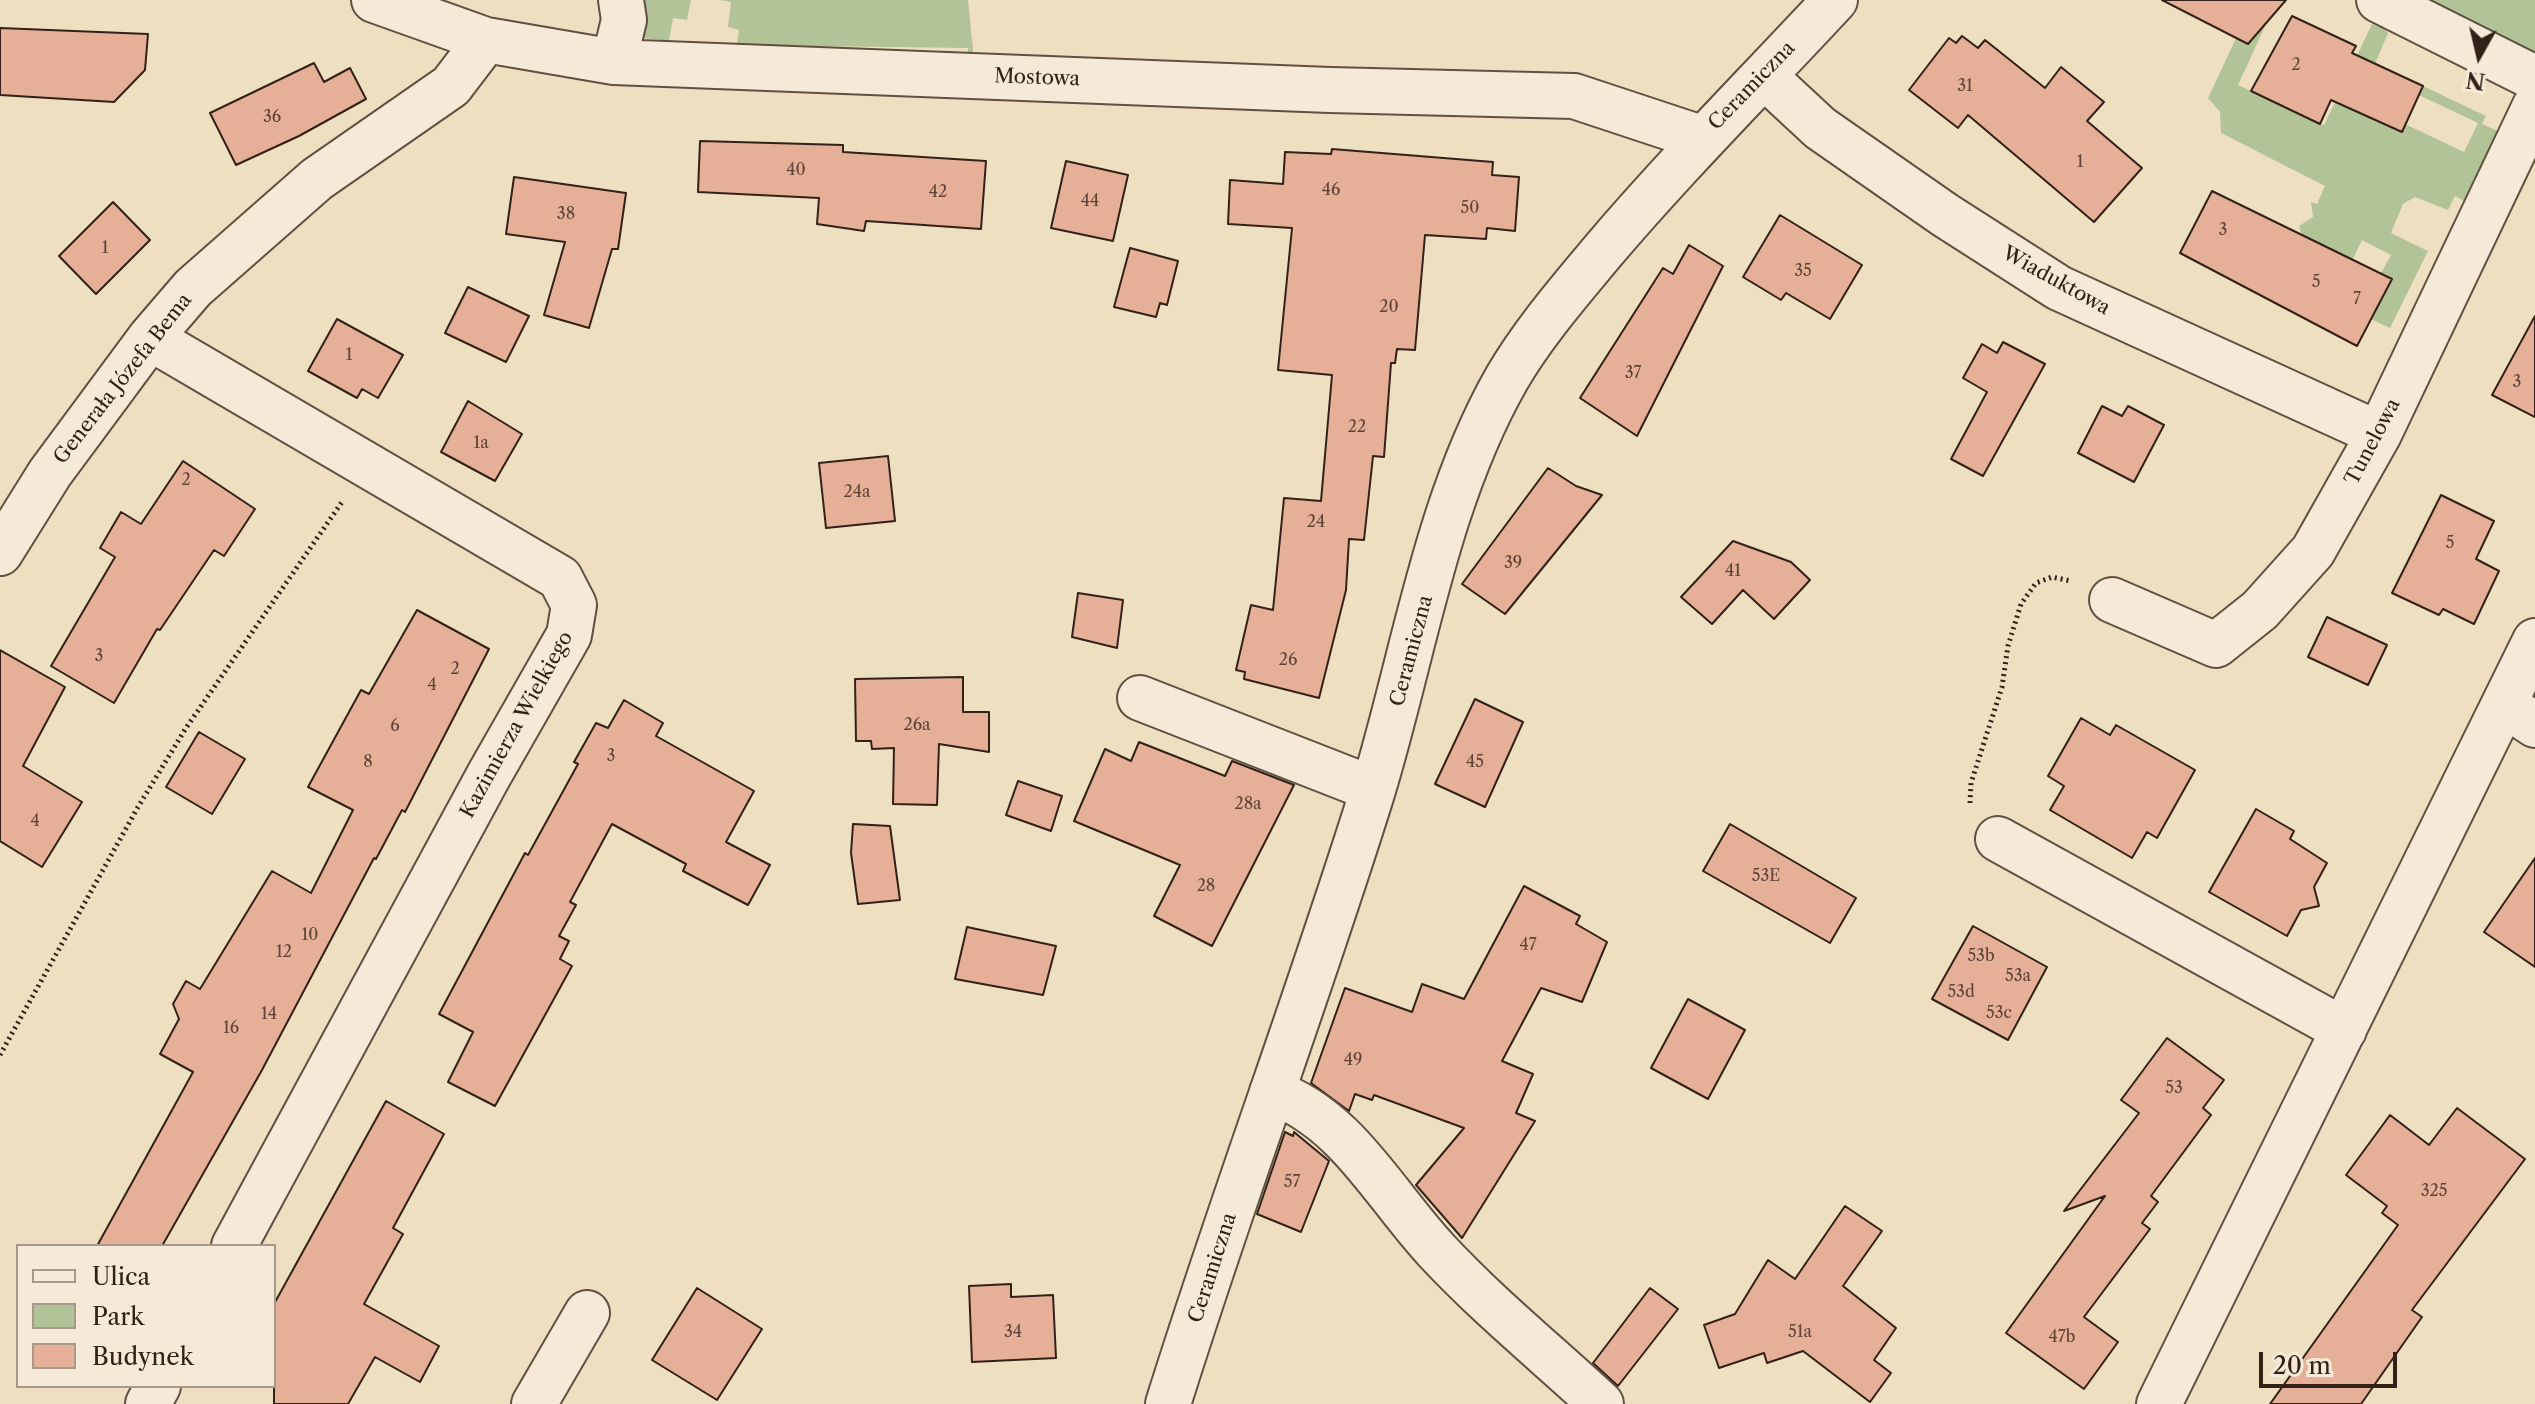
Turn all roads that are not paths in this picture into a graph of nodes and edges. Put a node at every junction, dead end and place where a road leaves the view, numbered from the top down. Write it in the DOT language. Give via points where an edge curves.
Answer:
graph roads {
  1 [pos="374,0"];
  2 [pos="621,0"];
  3 [pos="1835,0"];
  4 [pos="2379,0"];
  5 [pos="486,40"];
  6 [pos="614,62"];
  7 [pos="1764,76"];
  8 [pos="2535,78"];
  9 [pos="2535,106"];
  10 [pos="1701,138"];
  11 [pos="150,338"];
  12 [pos="2379,434"];
  13 [pos="0,553"];
  14 [pos="2112,600"];
  15 [pos="2535,641"];
  16 [pos="1140,698"];
  17 [pos="2520,715"];
  18 [pos="1373,789"];
  19 [pos="1984,825"];
  20 [pos="2344,1030"];
  21 [pos="1272,1092"];
  22 [pos="235,1244"];
  23 [pos="587,1313"];
  24 [pos="534,1404"];
  25 [pos="1168,1404"];
  26 [pos="1601,1404"];
  27 [pos="2159,1404"];
  1 -- 5 [label="street, Mostowa"];
  2 -- 6 [label="street" via="624,20"];
  3 -- 7 [label="street, Ceramiczna"];
  4 -- 8 [label="street"];
  5 -- 6 [label="street, Mostowa"];
  5 -- 11 [label="street, Generała Józefa Bema" via="451,86 317,179 193,288"];
  6 -- 10 [label="street, Mostowa" via="1574,96"];
  7 -- 10 [label="street, Ceramiczna"];
  7 -- 12 [label="street, Wiaduktowa" via="1820,128 2059,288"];
  9 -- 12 [label="street, Tunelowa"];
  10 -- 18 [label="street, Ceramiczna" via="1547,318 1507,379 1473,450 1441,543"];
  11 -- 13 [label="street, Generała Józefa Bema" via="50,473"];
  11 -- 22 [label="street, Kazimierza Wielkiego" via="560,578 574,605 569,635"];
  12 -- 14 [label="street, Tunelowa" via="2313,551 2260,610 2216,645"];
  15 -- 17 [label="street"];
  16 -- 18 [label="street"];
  17 -- 20 [label="street"];
  18 -- 21 [label="street, Ceramiczna"];
  19 -- 20 [label="street"];
  20 -- 27 [label="street"];
  21 -- 25 [label="street, Ceramiczna"];
  21 -- 26 [label="street" via="1315,1111 1366,1162 1437,1251"];
  23 -- 24 [label="street"];
}
